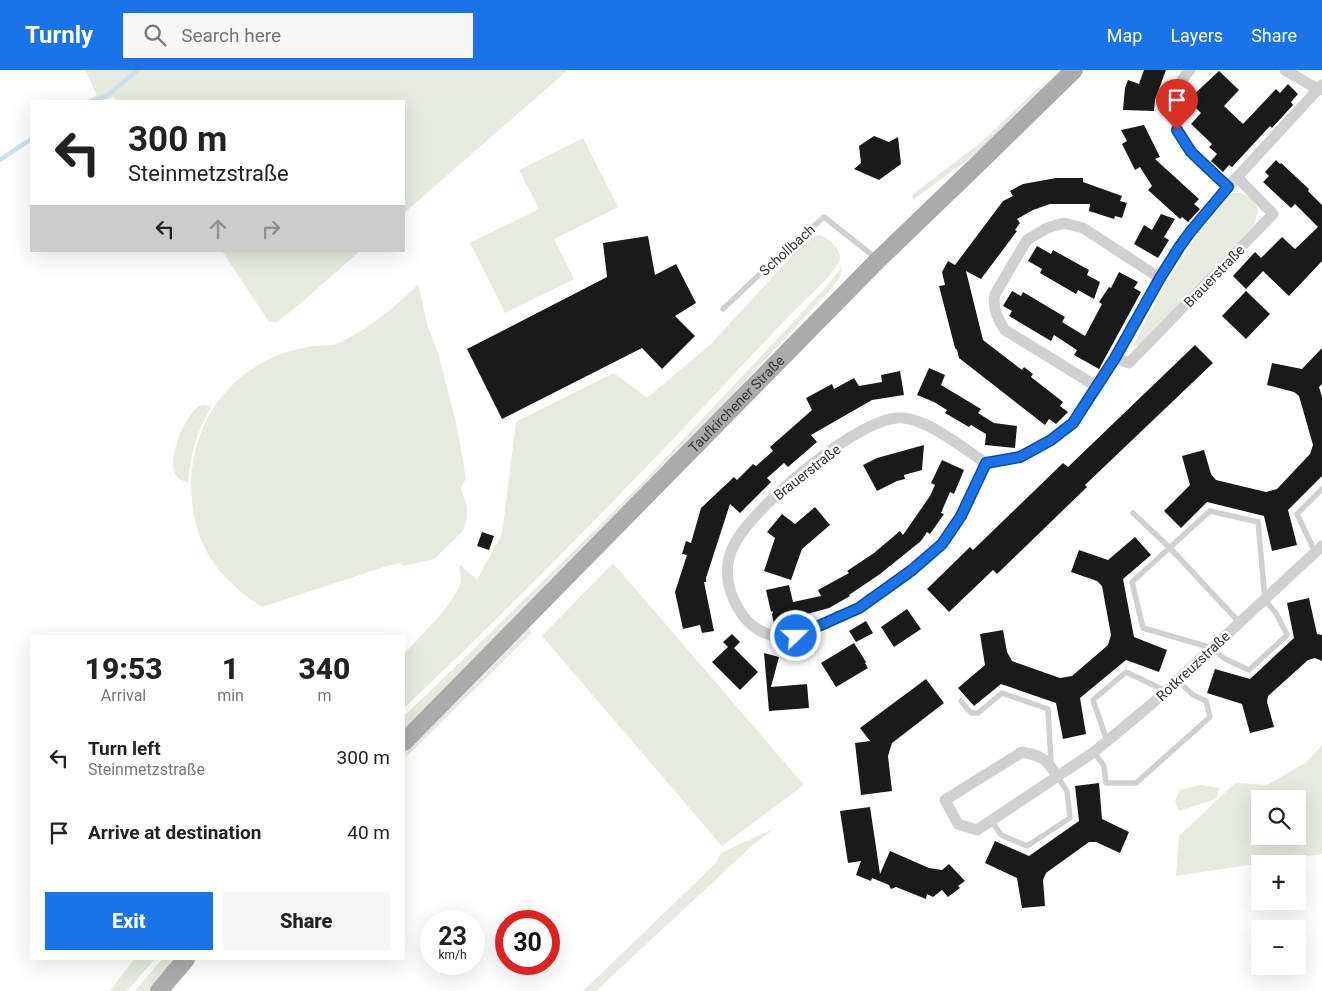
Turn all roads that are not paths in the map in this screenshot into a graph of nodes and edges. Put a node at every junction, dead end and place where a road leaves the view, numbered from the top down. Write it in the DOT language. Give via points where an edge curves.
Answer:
graph roads {
  1 [pos="1074,70"];
  2 [pos="1190,70"];
  3 [pos="1285,70"];
  4 [pos="1320,87"];
  5 [pos="1237,177"];
  6 [pos="1228,187"];
  7 [pos="878,260"];
  8 [pos="1160,278"];
  9 [pos="723,309"];
  10 [pos="1115,358"];
  11 [pos="1096,386"];
  12 [pos="986,463"];
  13 [pos="1322,489"];
  14 [pos="1133,513"];
  15 [pos="1170,548"];
  16 [pos="1319,550"];
  17 [pos="1265,600"];
  18 [pos="1240,623"];
  19 [pos="1212,648"];
  20 [pos="1177,680"];
  21 [pos="1166,691"];
  22 [pos="961,701"];
  23 [pos="405,741"];
  24 [pos="1108,741"];
  25 [pos="1094,752"];
  26 [pos="1051,766"];
  27 [pos="1057,776"];
  28 [pos="991,820"];
  29 [pos="185,960"];
  30 [pos="159,991"];
  1 -- 7 [label="main road, Taufkirchener Straße"];
  2 -- 6 [label="street" via="1183,78 1174,103 1177,130 1191,152"];
  3 -- 4 [label="street"];
  4 -- 5 [label="street"];
  5 -- 6 [label="street"];
  5 -- 10 [label="street, Brauerstraße" via="1273,214 1129,362"];
  6 -- 8 [label="street" via="1191,231"];
  7 -- 9 [label="lane, Schollbach" via="824,217"];
  7 -- 23 [label="main road, Taufkirchener Straße"];
  8 -- 10 [label="street"];
  8 -- 11 [label="street" via="1083,228 1064,223 1038,232 1027,240 995,294 1000,323 1005,330"];
  10 -- 11 [label="street"];
  11 -- 12 [label="street" via="1073,423 1051,440 1020,457"];
  12 -- 12 [label="street, Brauerstraße" via="930,427 912,420 891,418 864,429 791,481 745,528 735,543 728,560 728,579 742,615 761,632 790,637 859,608 942,544 961,516"];
  13 -- 16 [label="lane" via="1297,514"];
  14 -- 15 [label="lane"];
  15 -- 17 [label="lane" via="1210,511 1258,522"];
  15 -- 18 [label="lane"];
  15 -- 19 [label="lane" via="1132,582 1143,628"];
  16 -- 17 [label="street, Rotkreuzstraße"];
  17 -- 18 [label="street, Rotkreuzstraße"];
  17 -- 19 [label="lane" via="1287,635 1249,670 1225,659"];
  18 -- 19 [label="street, Rotkreuzstraße"];
  19 -- 20 [label="street, Rotkreuzstraße"];
  20 -- 21 [label="street, Rotkreuzstraße"];
  20 -- 25 [label="lane" via="1192,695 1206,701 1210,717 1136,783 1106,783 1104,766"];
  21 -- 24 [label="street, Rotkreuzstraße"];
  21 -- 24 [label="lane" via="1126,672 1093,700"];
  22 -- 26 [label="lane" via="971,713 978,713 1002,693 1048,709"];
  24 -- 25 [label="street, Rotkreuzstraße"];
  25 -- 27 [label="street, Rotkreuzstraße"];
  26 -- 27 [label="street, Rotkreuzstraße"];
  26 -- 28 [label="street, Rotkreuzstraße" via="1038,755 1022,752 945,800 958,824 976,830"];
  27 -- 28 [label="street, Rotkreuzstraße"];
  27 -- 28 [label="lane" via="1067,791 1070,818 1027,846 1000,835"];
  29 -- 30 [label="main road"];
}
